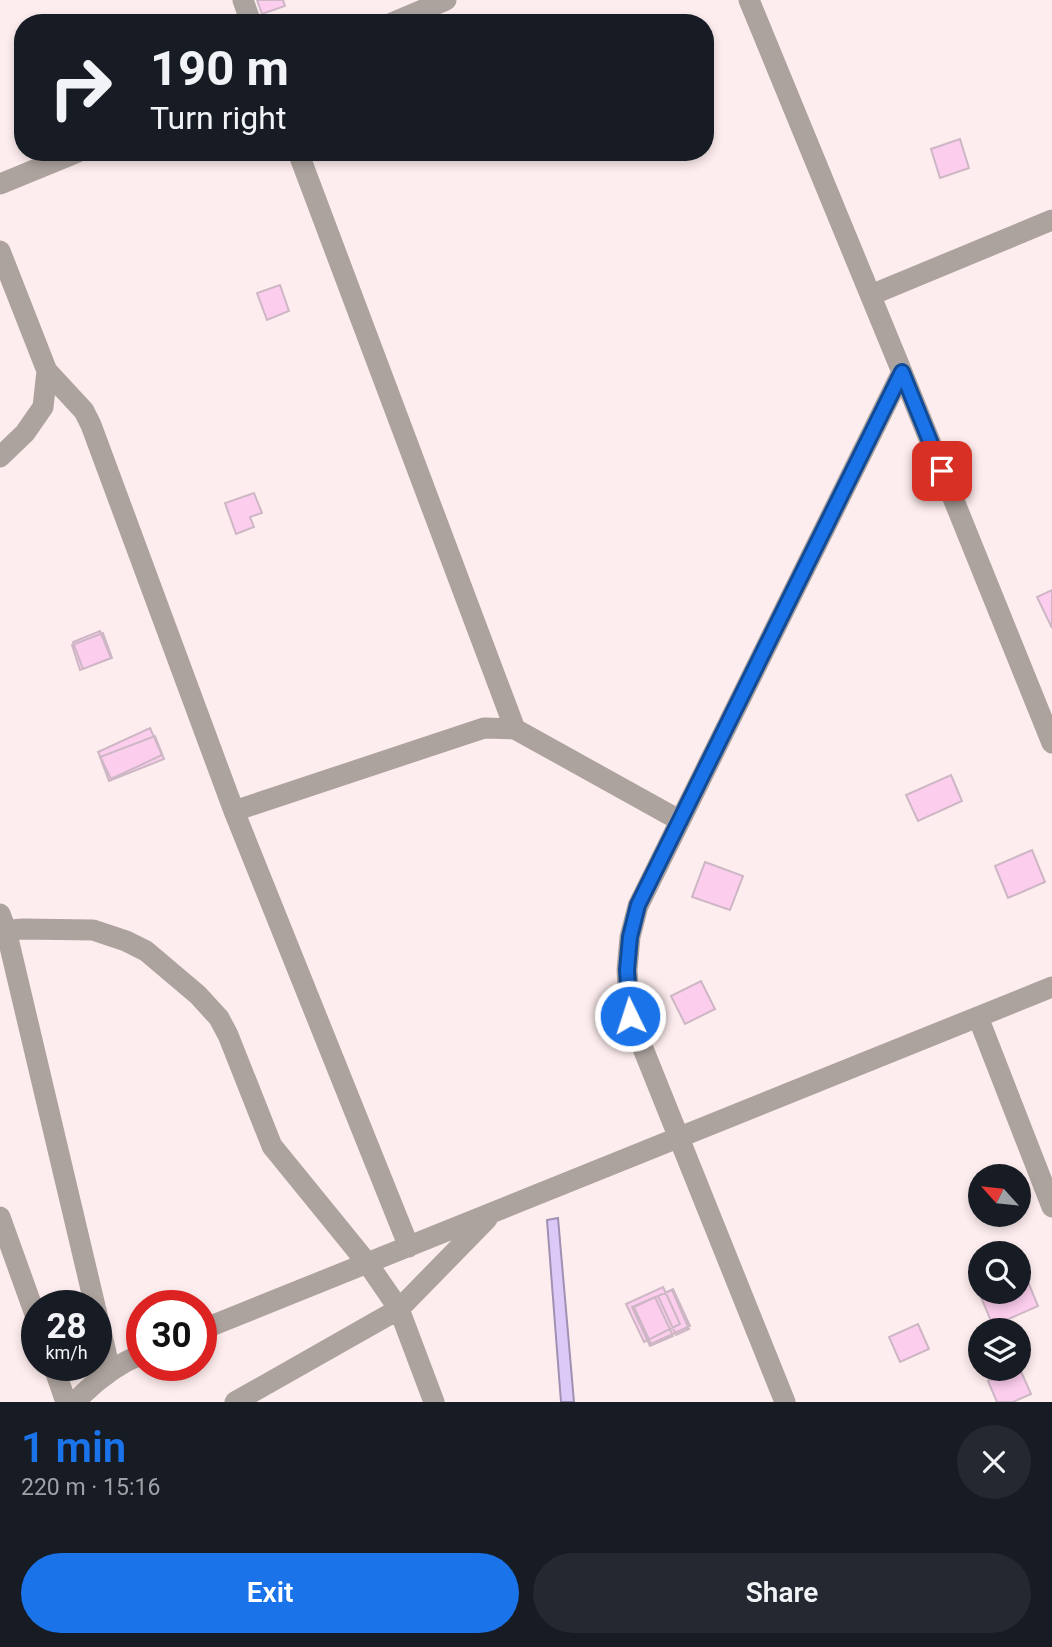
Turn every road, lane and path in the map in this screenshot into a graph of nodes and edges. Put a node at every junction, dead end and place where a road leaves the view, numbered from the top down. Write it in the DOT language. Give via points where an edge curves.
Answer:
graph roads {
  1 [pos="446,0"];
  2 [pos="750,0"];
  3 [pos="413,14"];
  4 [pos="56,161"];
  5 [pos="302,161"];
  6 [pos="0,184"];
  7 [pos="1052,220"];
  8 [pos="0,251"];
  9 [pos="871,295"];
  10 [pos="47,371"];
  11 [pos="902,372"];
  12 [pos="0,457"];
  13 [pos="515,729"];
  14 [pos="1052,743"];
  15 [pos="234,811"];
  16 [pos="679,820"];
  17 [pos="2,925"];
  18 [pos="1052,987"];
  19 [pos="978,1017"];
  20 [pos="679,1138"];
  21 [pos="1052,1207"];
  22 [pos="494,1212"];
  23 [pos="0,1217"];
  24 [pos="409,1247"];
  25 [pos="368,1264"];
  26 [pos="26,1290"];
  27 [pos="92,1290"];
  28 [pos="399,1309"];
  29 [pos="217,1324"];
  30 [pos="58,1381"];
  31 [pos="96,1381"];
  32 [pos="66,1402"];
  33 [pos="75,1402"];
  34 [pos="235,1402"];
  35 [pos="434,1402"];
  36 [pos="785,1402"];
  1 -- 3 [label="street"];
  2 -- 9 [label="street"];
  4 -- 6 [label="street"];
  5 -- 13 [label="street"];
  7 -- 9 [label="street"];
  8 -- 10 [label="street"];
  9 -- 11 [label="street"];
  10 -- 12 [label="street" via="43,407"];
  10 -- 15 [label="street" via="91,425"];
  11 -- 14 [label="street"];
  11 -- 16 [label="street"];
  13 -- 15 [label="street" via="484,728"];
  13 -- 16 [label="street"];
  15 -- 24 [label="street"];
  16 -- 20 [label="street" via="638,905 627,970 630,1016"];
  17 -- 25 [label="street" via="109,934 146,951 198,995 228,1035 272,1146"];
  17 -- 27 [label="street"];
  18 -- 19 [label="street"];
  19 -- 20 [label="street"];
  19 -- 21 [label="street"];
  20 -- 22 [label="street"];
  20 -- 36 [label="street"];
  22 -- 24 [label="street"];
  22 -- 28 [label="street"];
  23 -- 26 [label="street"];
  24 -- 25 [label="street"];
  25 -- 28 [label="street"];
  25 -- 29 [label="street"];
  28 -- 34 [label="street"];
  28 -- 35 [label="street"];
  30 -- 32 [label="street"];
  31 -- 33 [label="street"];
}
